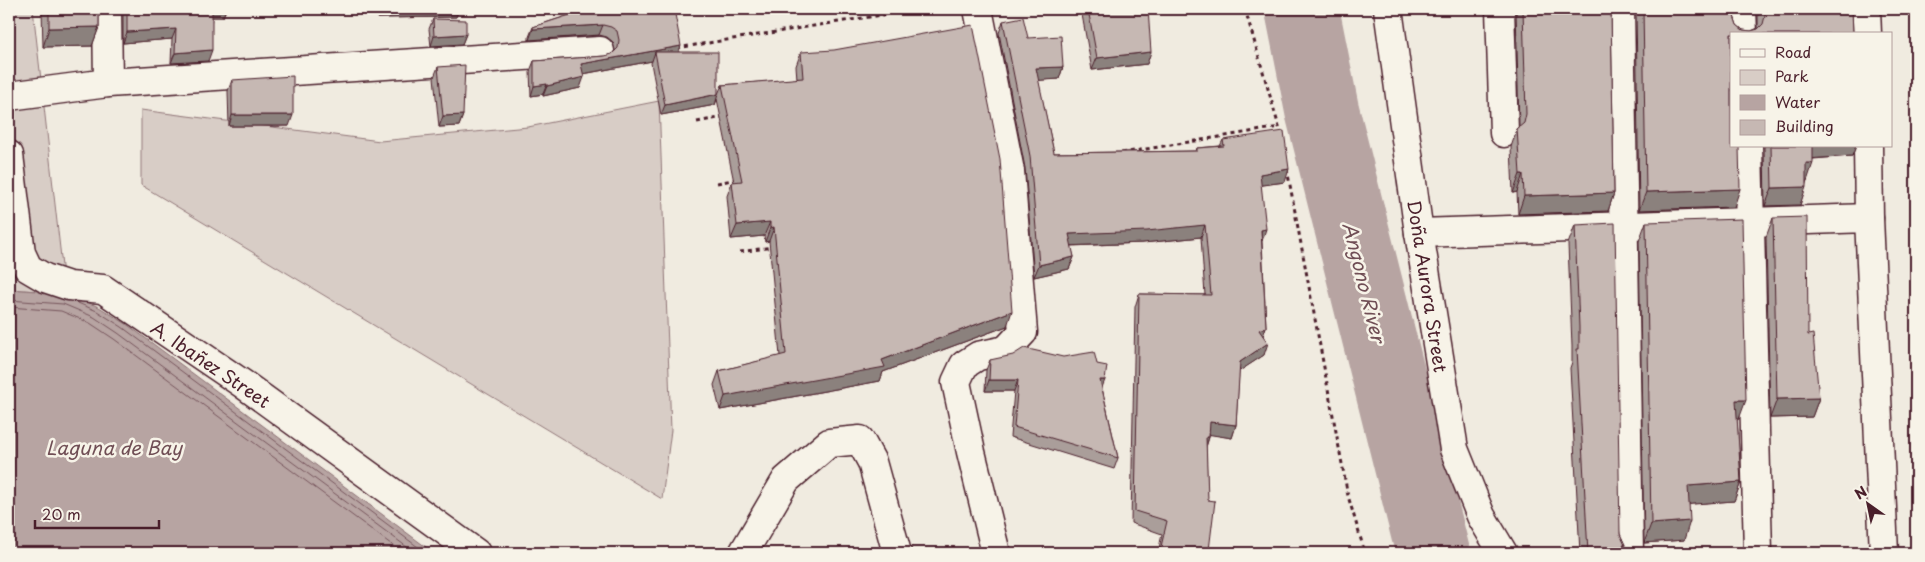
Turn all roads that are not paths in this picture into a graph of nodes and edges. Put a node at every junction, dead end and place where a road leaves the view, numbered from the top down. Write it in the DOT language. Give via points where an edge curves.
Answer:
graph roads {
  1 [pos="107,9"];
  2 [pos="978,9"];
  3 [pos="1388,9"];
  4 [pos="1500,9"];
  5 [pos="1620,9"];
  6 [pos="1742,9"];
  7 [pos="1866,9"];
  8 [pos="1743,32"];
  9 [pos="1867,32"];
  10 [pos="600,51"];
  11 [pos="108,83"];
  12 [pos="9,96"];
  13 [pos="1504,133"];
  14 [pos="1748,148"];
  15 [pos="1868,148"];
  16 [pos="9,155"];
  17 [pos="1869,218"];
  18 [pos="1752,222"];
  19 [pos="1623,226"];
  20 [pos="1419,234"];
  21 [pos="476,553"];
  22 [pos="743,553"];
  23 [pos="896,553"];
  24 [pos="996,553"];
  25 [pos="1503,553"];
  26 [pos="1630,553"];
  27 [pos="1758,553"];
  28 [pos="1884,553"];
  1 -- 11 [label="street"];
  2 -- 24 [label="street" via="1010,171 1023,332 1006,350 978,356 964,365 956,382"];
  3 -- 20 [label="street, Doña Aurora Street"];
  4 -- 13 [label="street"];
  5 -- 19 [label="street"];
  6 -- 8 [label="street"];
  7 -- 9 [label="street"];
  10 -- 11 [label="street"];
  11 -- 12 [label="street"];
  14 -- 18 [label="street"];
  15 -- 17 [label="street"];
  16 -- 21 [label="street, A. Ibañez Street" via="20,253 28,268 69,286 104,289 243,384"];
  17 -- 18 [label="street"];
  17 -- 28 [label="street"];
  18 -- 19 [label="street"];
  18 -- 27 [label="street"];
  19 -- 20 [label="street"];
  19 -- 26 [label="street"];
  20 -- 25 [label="street, Doña Aurora Street" via="1454,449 1481,516"];
  22 -- 23 [label="street" via="786,480 829,443 860,440 872,462"];
}
